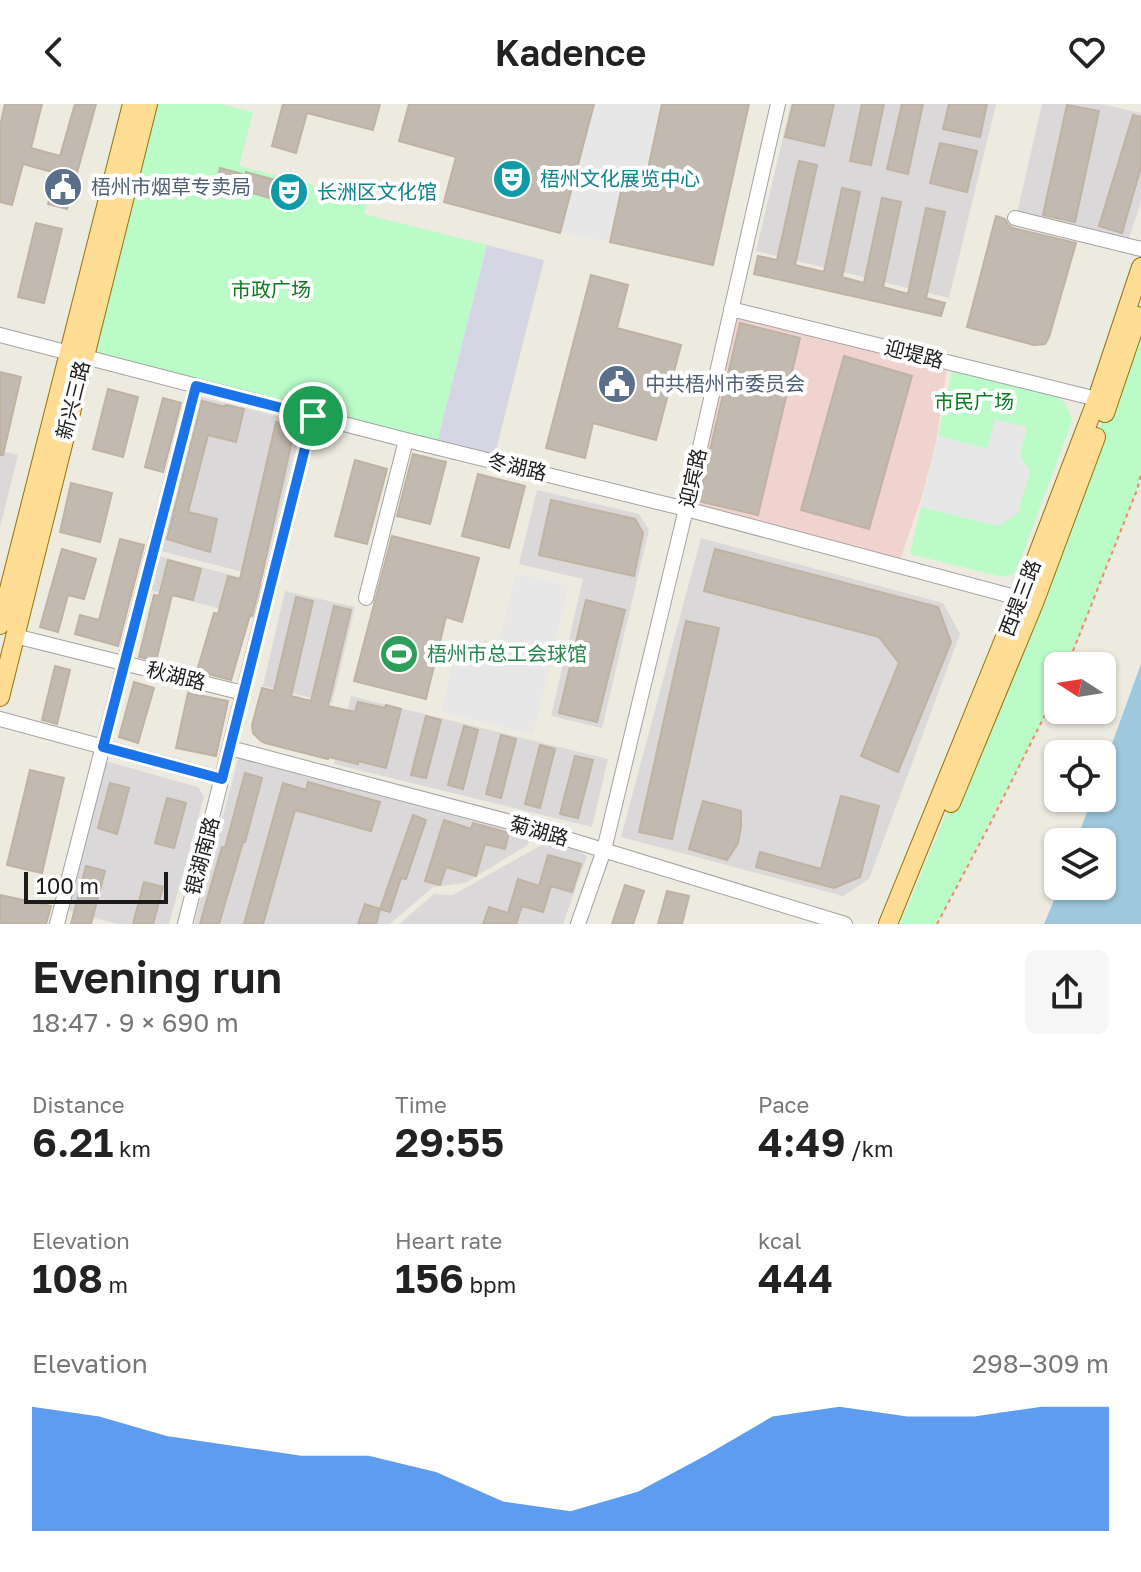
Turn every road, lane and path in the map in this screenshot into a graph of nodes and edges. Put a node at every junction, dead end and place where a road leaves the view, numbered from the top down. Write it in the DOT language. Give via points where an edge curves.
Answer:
graph roads {
  1 [pos="132,104"];
  2 [pos="148,104"];
  3 [pos="778,104"];
  4 [pos="1015,218"];
  5 [pos="1141,249"];
  6 [pos="1141,267"];
  7 [pos="1141,306"];
  8 [pos="731,309"];
  9 [pos="0,335"];
  10 [pos="76,356"];
  11 [pos="196,386"];
  12 [pos="1097,399"];
  13 [pos="313,416"];
  14 [pos="406,440"];
  15 [pos="1141,474"];
  16 [pos="686,509"];
  17 [pos="366,598"];
  18 [pos="1027,600"];
  19 [pos="8,630"];
  20 [pos="1073,652"];
  21 [pos="124,663"];
  22 [pos="243,693"];
  23 [pos="0,697"];
  24 [pos="1044,717"];
  25 [pos="0,719"];
  26 [pos="103,747"];
  27 [pos="230,748"];
  28 [pos="222,779"];
  29 [pos="604,850"];
  30 [pos="57,924"];
  31 [pos="185,924"];
  32 [pos="578,924"];
  33 [pos="845,924"];
  34 [pos="888,924"];
  35 [pos="900,924"];
  36 [pos="937,924"];
  1 -- 10 [label="main road, 新兴三路"];
  2 -- 10 [label="main road, 新兴三路"];
  3 -- 8 [label="street, 迎宾路"];
  4 -- 5 [label="street"];
  6 -- 12 [label="main road, 西堤三路"];
  7 -- 18 [label="main road, 西堤三路" via="1119,374"];
  8 -- 12 [label="street, 迎堤路"];
  8 -- 16 [label="street, 迎宾路"];
  9 -- 10 [label="street, 冬湖路"];
  10 -- 11 [label="street, 冬湖路"];
  10 -- 19 [label="main road, 新兴三路"];
  11 -- 13 [label="street, 冬湖路"];
  11 -- 21 [label="street"];
  12 -- 18 [label="main road, 西堤三路"];
  13 -- 14 [label="street, 冬湖路"];
  13 -- 22 [label="street, 银湖南路"];
  14 -- 16 [label="street, 冬湖路"];
  14 -- 17 [label="street"];
  15 -- 20 [label="path"];
  16 -- 18 [label="street, 冬湖路"];
  16 -- 29 [label="street, 迎宾路"];
  18 -- 34 [label="main road, 西堤三路"];
  18 -- 35 [label="main road, 西堤三路"];
  19 -- 21 [label="street, 秋湖路"];
  19 -- 23 [label="main road, 新兴三路"];
  21 -- 22 [label="street, 秋湖路"];
  21 -- 26 [label="street"];
  22 -- 27 [label="street, 银湖南路"];
  24 -- 36 [label="path"];
  25 -- 26 [label="street"];
  26 -- 28 [label="street"];
  26 -- 30 [label="street"];
  27 -- 28 [label="street, 银湖南路"];
  27 -- 29 [label="street, 菊湖路"];
  28 -- 31 [label="street, 银湖南路"];
  29 -- 32 [label="street, 迎宾路"];
  29 -- 33 [label="street, 菊湖路"];
}
